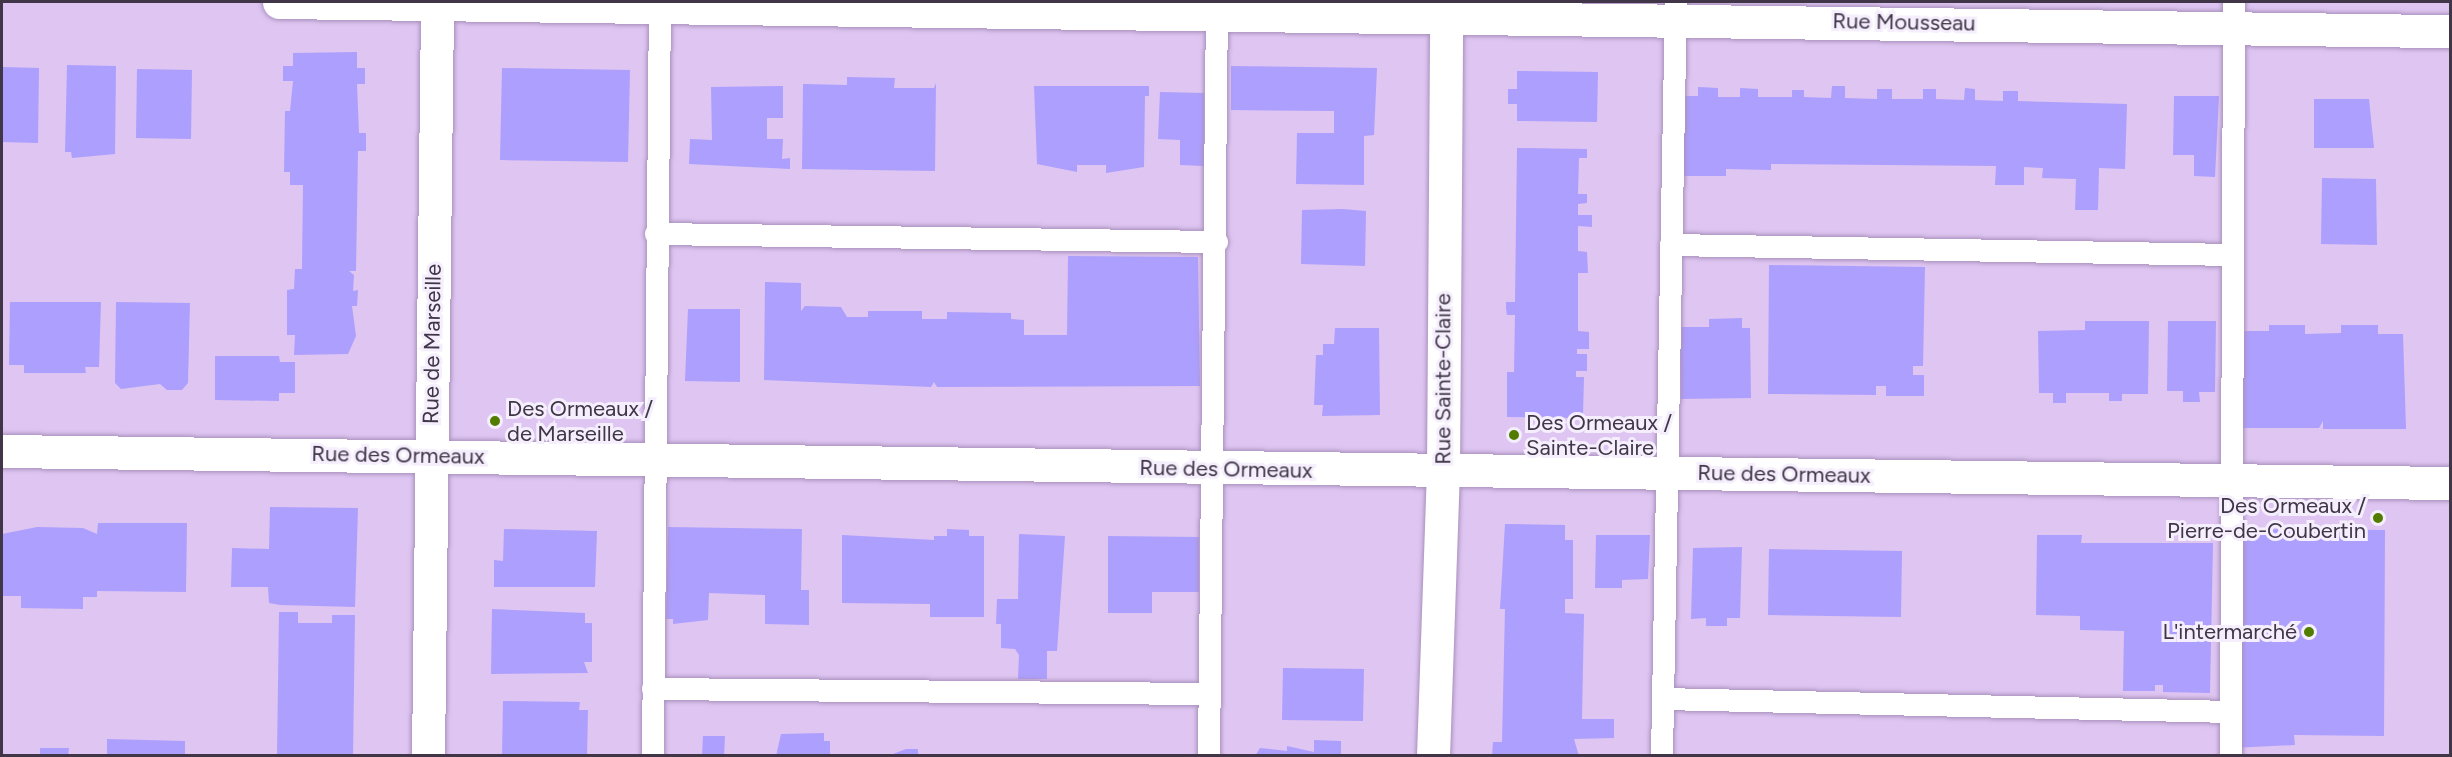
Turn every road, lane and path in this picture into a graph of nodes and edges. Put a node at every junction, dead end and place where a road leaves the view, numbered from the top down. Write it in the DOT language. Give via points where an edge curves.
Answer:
graph roads {
  1 [pos="279,2"];
  2 [pos="437,4"];
  3 [pos="660,6"];
  4 [pos="1217,7"];
  5 [pos="1446,9"];
  6 [pos="1676,9"];
  7 [pos="2234,15"];
  8 [pos="2451,31"];
  9 [pos="656,234"];
  10 [pos="1217,242"];
  11 [pos="1671,244"];
  12 [pos="2232,255"];
  13 [pos="2,451"];
  14 [pos="431,456"];
  15 [pos="654,458"];
  16 [pos="1212,469"];
  17 [pos="1443,472"];
  18 [pos="1667,473"];
  19 [pos="2230,480"];
  20 [pos="2451,483"];
  21 [pos="653,689"];
  22 [pos="1209,694"];
  23 [pos="1663,699"];
  24 [pos="2231,712"];
  25 [pos="428,756"];
  26 [pos="653,756"];
  27 [pos="1209,756"];
  28 [pos="1433,756"];
  29 [pos="1662,756"];
  30 [pos="2231,756"];
  1 -- 2 [label="street, Rue Mousseau"];
  2 -- 3 [label="street, Rue Mousseau"];
  2 -- 14 [label="street, Rue de Marseille"];
  3 -- 4 [label="street, Rue Mousseau"];
  3 -- 9 [label="lane"];
  4 -- 5 [label="street, Rue Mousseau"];
  4 -- 10 [label="lane"];
  5 -- 6 [label="street, Rue Mousseau"];
  5 -- 17 [label="street, Rue Sainte-Claire"];
  6 -- 7 [label="street, Rue Mousseau"];
  6 -- 11 [label="lane"];
  7 -- 8 [label="street, Rue Mousseau"];
  7 -- 12 [label="lane"];
  9 -- 10 [label="lane"];
  9 -- 15 [label="lane"];
  10 -- 16 [label="lane"];
  11 -- 12 [label="lane"];
  11 -- 18 [label="lane"];
  12 -- 19 [label="lane"];
  13 -- 14 [label="street, Rue des Ormeaux"];
  14 -- 15 [label="street, Rue des Ormeaux"];
  14 -- 25 [label="street, Rue de Marseille"];
  15 -- 16 [label="street, Rue des Ormeaux"];
  15 -- 21 [label="lane"];
  16 -- 17 [label="street, Rue des Ormeaux"];
  16 -- 22 [label="lane"];
  17 -- 18 [label="street, Rue des Ormeaux"];
  17 -- 28 [label="street, Rue Sainte-Claire"];
  18 -- 19 [label="street, Rue des Ormeaux"];
  18 -- 23 [label="lane"];
  19 -- 20 [label="street, Rue des Ormeaux"];
  19 -- 24 [label="lane"];
  21 -- 22 [label="lane"];
  21 -- 26 [label="lane"];
  22 -- 27 [label="lane"];
  23 -- 24 [label="lane"];
  23 -- 29 [label="lane"];
  24 -- 30 [label="lane"];
}
